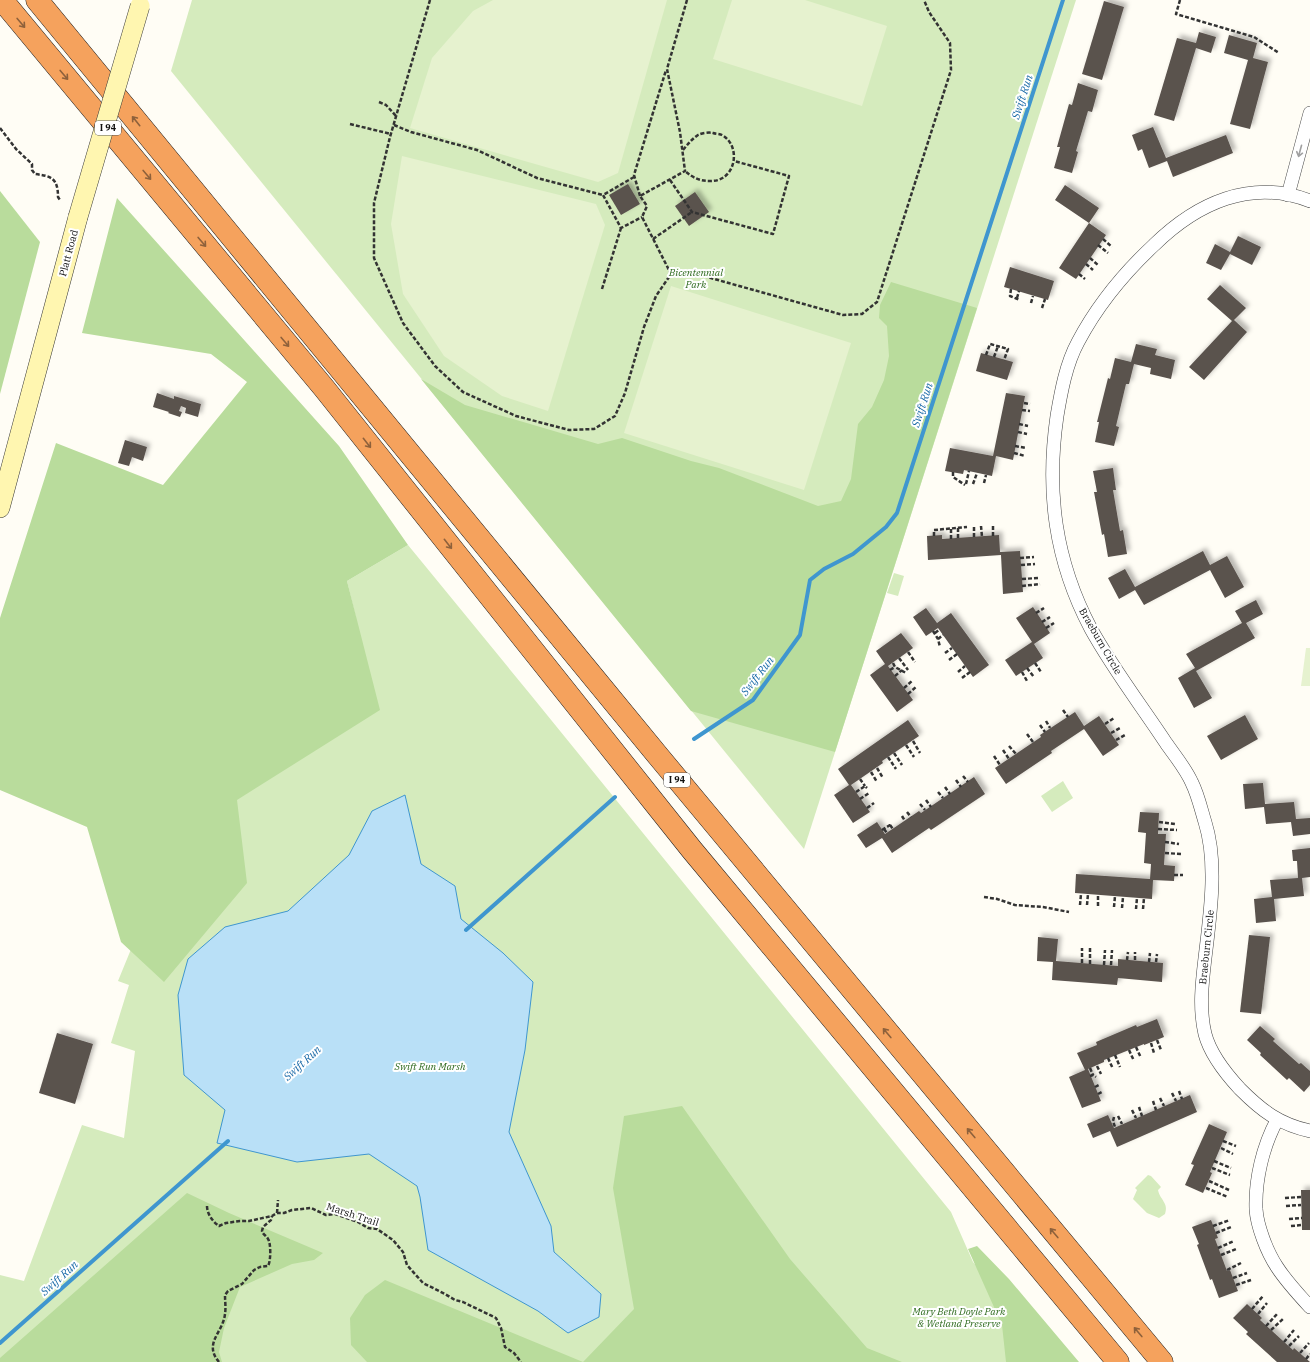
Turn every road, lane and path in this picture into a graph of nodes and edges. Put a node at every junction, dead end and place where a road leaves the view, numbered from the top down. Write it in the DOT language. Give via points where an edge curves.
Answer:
graph roads {
  1 [pos="2,0"];
  2 [pos="37,0"];
  3 [pos="430,0"];
  4 [pos="687,0"];
  5 [pos="924,0"];
  6 [pos="1180,0"];
  7 [pos="141,3"];
  8 [pos="1279,53"];
  9 [pos="666,69"];
  10 [pos="379,102"];
  11 [pos="1310,113"];
  12 [pos="396,116"];
  13 [pos="350,124"];
  14 [pos="393,125"];
  15 [pos="0,128"];
  16 [pos="391,134"];
  17 [pos="682,150"];
  18 [pos="734,161"];
  19 [pos="685,171"];
  20 [pos="634,178"];
  21 [pos="670,180"];
  22 [pos="603,195"];
  23 [pos="1288,195"];
  24 [pos="640,196"];
  25 [pos="60,200"];
  26 [pos="1310,201"];
  27 [pos="692,212"];
  28 [pos="642,217"];
  29 [pos="621,228"];
  30 [pos="653,239"];
  31 [pos="1103,239"];
  32 [pos="1098,245"];
  33 [pos="1112,248"];
  34 [pos="1108,253"];
  35 [pos="1090,258"];
  36 [pos="1086,264"];
  37 [pos="1098,265"];
  38 [pos="1093,270"];
  39 [pos="671,274"];
  40 [pos="1079,274"];
  41 [pos="1085,279"];
  42 [pos="602,289"];
  43 [pos="1011,289"];
  44 [pos="1019,291"];
  45 [pos="1033,296"];
  46 [pos="1045,299"];
  47 [pos="1031,304"];
  48 [pos="1042,308"];
  49 [pos="998,346"];
  50 [pos="986,354"];
  51 [pos="994,357"];
  52 [pos="1004,360"];
  53 [pos="1024,403"];
  54 [pos="1030,404"];
  55 [pos="1022,410"];
  56 [pos="1030,411"];
  57 [pos="1019,424"];
  58 [pos="1028,426"];
  59 [pos="1018,432"];
  60 [pos="1027,434"];
  61 [pos="1015,446"];
  62 [pos="1026,448"];
  63 [pos="1014,453"];
  64 [pos="1025,456"];
  65 [pos="969,471"];
  66 [pos="953,472"];
  67 [pos="977,473"];
  68 [pos="986,475"];
  69 [pos="984,483"];
  70 [pos="973,484"];
  71 [pos="0,508"];
  72 [pos="981,526"];
  73 [pos="993,526"];
  74 [pos="967,527"];
  75 [pos="974,527"];
  76 [pos="951,528"];
  77 [pos="958,528"];
  78 [pos="934,536"];
  79 [pos="982,536"];
  80 [pos="993,536"];
  81 [pos="974,537"];
  82 [pos="958,538"];
  83 [pos="950,539"];
  84 [pos="1034,557"];
  85 [pos="1020,558"];
  86 [pos="1035,564"];
  87 [pos="1021,566"];
  88 [pos="1022,578"];
  89 [pos="1038,578"];
  90 [pos="1040,584"];
  91 [pos="1022,586"];
  92 [pos="1044,608"];
  93 [pos="1036,613"];
  94 [pos="1050,617"];
  95 [pos="1042,622"];
  96 [pos="1054,623"];
  97 [pos="1046,628"];
  98 [pos="939,630"];
  99 [pos="943,635"];
  100 [pos="938,639"];
  101 [pos="940,647"];
  102 [pos="952,648"];
  103 [pos="908,652"];
  104 [pos="945,654"];
  105 [pos="957,654"];
  106 [pos="899,658"];
  107 [pos="949,660"];
  108 [pos="915,662"];
  109 [pos="893,663"];
  110 [pos="1035,663"];
  111 [pos="965,666"];
  112 [pos="895,667"];
  113 [pos="1027,668"];
  114 [pos="890,670"];
  115 [pos="902,670"];
  116 [pos="958,672"];
  117 [pos="970,672"];
  118 [pos="1022,672"];
  119 [pos="1041,672"];
  120 [pos="895,676"];
  121 [pos="1034,677"];
  122 [pos="962,678"];
  123 [pos="912,681"];
  124 [pos="1027,681"];
  125 [pos="916,687"];
  126 [pos="904,688"];
  127 [pos="908,694"];
  128 [pos="1063,710"];
  129 [pos="1068,716"];
  130 [pos="1114,718"];
  131 [pos="1046,721"];
  132 [pos="1105,724"];
  133 [pos="1040,725"];
  134 [pos="1050,728"];
  135 [pos="1120,728"];
  136 [pos="1045,732"];
  137 [pos="1111,733"];
  138 [pos="1026,734"];
  139 [pos="1125,735"];
  140 [pos="1116,740"];
  141 [pos="913,741"];
  142 [pos="1033,742"];
  143 [pos="906,745"];
  144 [pos="1009,746"];
  145 [pos="1003,750"];
  146 [pos="894,753"];
  147 [pos="920,753"];
  148 [pos="1016,754"];
  149 [pos="994,756"];
  150 [pos="888,757"];
  151 [pos="914,757"];
  152 [pos="1009,759"];
  153 [pos="902,765"];
  154 [pos="1000,765"];
  155 [pos="877,768"];
  156 [pos="896,769"];
  157 [pos="871,772"];
  158 [pos="963,776"];
  159 [pos="883,778"];
  160 [pos="860,779"];
  161 [pos="956,780"];
  162 [pos="877,782"];
  163 [pos="968,782"];
  164 [pos="945,787"];
  165 [pos="961,787"];
  166 [pos="856,792"];
  167 [pos="869,792"];
  168 [pos="938,792"];
  169 [pos="950,794"];
  170 [pos="943,798"];
  171 [pos="860,799"];
  172 [pos="926,800"];
  173 [pos="874,803"];
  174 [pos="920,804"];
  175 [pos="931,807"];
  176 [pos="867,808"];
  177 [pos="925,810"];
  178 [pos="907,812"];
  179 [pos="902,816"];
  180 [pos="911,817"];
  181 [pos="905,821"];
  182 [pos="1159,822"];
  183 [pos="1175,824"];
  184 [pos="893,829"];
  185 [pos="1158,829"];
  186 [pos="1176,830"];
  187 [pos="887,833"];
  188 [pos="1165,842"];
  189 [pos="1179,844"];
  190 [pos="1165,853"];
  191 [pos="1182,854"];
  192 [pos="1174,875"];
  193 [pos="1183,875"];
  194 [pos="1081,894"];
  195 [pos="1088,894"];
  196 [pos="1098,895"];
  197 [pos="1114,896"];
  198 [pos="984,897"];
  199 [pos="1123,897"];
  200 [pos="1137,898"];
  201 [pos="1144,898"];
  202 [pos="1080,905"];
  203 [pos="1087,905"];
  204 [pos="1098,906"];
  205 [pos="1114,907"];
  206 [pos="1122,908"];
  207 [pos="1136,908"];
  208 [pos="1143,909"];
  209 [pos="1069,912"];
  210 [pos="1082,948"];
  211 [pos="1090,948"];
  212 [pos="1105,950"];
  213 [pos="1112,950"];
  214 [pos="1128,952"];
  215 [pos="1135,952"];
  216 [pos="1150,953"];
  217 [pos="1156,954"];
  218 [pos="1127,960"];
  219 [pos="1135,960"];
  220 [pos="1149,962"];
  221 [pos="1156,962"];
  222 [pos="1082,963"];
  223 [pos="1090,964"];
  224 [pos="1104,965"];
  225 [pos="1111,965"];
  226 [pos="1157,1040"];
  227 [pos="1150,1043"];
  228 [pos="1136,1047"];
  229 [pos="1129,1050"];
  230 [pos="1161,1050"];
  231 [pos="1154,1052"];
  232 [pos="1115,1055"];
  233 [pos="1108,1058"];
  234 [pos="1141,1058"];
  235 [pos="1134,1061"];
  236 [pos="1097,1066"];
  237 [pos="1120,1067"];
  238 [pos="1090,1068"];
  239 [pos="1113,1069"];
  240 [pos="1101,1074"];
  241 [pos="1093,1076"];
  242 [pos="1100,1085"];
  243 [pos="1095,1087"];
  244 [pos="1179,1091"];
  245 [pos="1102,1092"];
  246 [pos="1098,1094"];
  247 [pos="1172,1094"];
  248 [pos="1160,1098"];
  249 [pos="1182,1099"];
  250 [pos="1153,1101"];
  251 [pos="1176,1101"];
  252 [pos="1164,1106"];
  253 [pos="1138,1107"];
  254 [pos="1132,1110"];
  255 [pos="1156,1110"];
  256 [pos="1118,1116"];
  257 [pos="1142,1116"];
  258 [pos="1114,1117"];
  259 [pos="1136,1118"];
  260 [pos="1277,1120"];
  261 [pos="1122,1124"];
  262 [pos="1115,1127"];
  263 [pos="1310,1131"];
  264 [pos="1223,1141"];
  265 [pos="1236,1146"];
  266 [pos="1220,1148"];
  267 [pos="1233,1154"];
  268 [pos="1214,1161"];
  269 [pos="1212,1168"];
  270 [pos="1231,1168"];
  271 [pos="1230,1175"];
  272 [pos="1209,1181"];
  273 [pos="1206,1188"];
  274 [pos="1229,1190"];
  275 [pos="1228,1197"];
  276 [pos="1285,1198"];
  277 [pos="1301,1198"];
  278 [pos="278,1200"];
  279 [pos="1301,1205"];
  280 [pos="207,1206"];
  281 [pos="1286,1206"];
  282 [pos="277,1213"];
  283 [pos="272,1216"];
  284 [pos="1302,1218"];
  285 [pos="1289,1219"];
  286 [pos="1230,1220"];
  287 [pos="1302,1225"];
  288 [pos="1213,1226"];
  289 [pos="1291,1226"];
  290 [pos="1231,1228"];
  291 [pos="1216,1233"];
  292 [pos="1234,1241"];
  293 [pos="1218,1248"];
  294 [pos="1236,1249"];
  295 [pos="1221,1255"];
  296 [pos="1241,1263"];
  297 [pos="1227,1270"];
  298 [pos="1247,1273"];
  299 [pos="1233,1278"];
  300 [pos="1251,1280"];
  301 [pos="1236,1285"];
  302 [pos="1263,1296"];
  303 [pos="1268,1303"];
  304 [pos="1310,1307"];
  305 [pos="1252,1309"];
  306 [pos="1278,1313"];
  307 [pos="1258,1314"];
  308 [pos="1283,1319"];
  309 [pos="1266,1326"];
  310 [pos="1271,1330"];
  311 [pos="1294,1330"];
  312 [pos="1299,1336"];
  313 [pos="1284,1342"];
  314 [pos="1309,1343"];
  315 [pos="1289,1346"];
  316 [pos="1300,1353"];
  317 [pos="1310,1354"];
  318 [pos="1306,1359"];
  319 [pos="219,1362"];
  320 [pos="521,1362"];
  321 [pos="1118,1362"];
  322 [pos="1162,1362"];
  1 -- 321 [label="highway, I 94, one-way" via="324,388 692,850"];
  322 -- 2 [label="highway, I 94, one-way" via="654,752"];
  3 -- 12 [label="path"];
  4 -- 9 [label="path"];
  5 -- 39 [label="path" via="950,44 950,70 877,302 862,314 844,315 700,275"];
  6 -- 8 [label="path" via="1176,14 1254,37"];
  7 -- 71 [label="main road, Platt Road, bridge" via="78,217"];
  9 -- 17 [label="path"];
  9 -- 20 [label="path"];
  10 -- 12 [label="path" via="386,105"];
  11 -- 23 [label="street, one-way"];
  12 -- 14 [label="path"];
  13 -- 16 [label="path"];
  14 -- 16 [label="path"];
  14 -- 22 [label="path" via="477,150 537,178"];
  15 -- 25 [label="path" via="32,164 35,174 53,178"];
  16 -- 39 [label="path" via="374,203 374,258 403,323 435,366 463,392 516,416 569,430 594,429 615,416 625,394 644,326 656,296"];
  17 -- 18 [label="path" via="700,134 711,133 727,140 734,153"];
  17 -- 19 [label="path"];
  18 -- 19 [label="path" via="728,174 721,180 695,178"];
  18 -- 27 [label="path" via="789,176 773,234"];
  19 -- 21 [label="path"];
  20 -- 22 [label="path"];
  20 -- 24 [label="path"];
  21 -- 24 [label="path"];
  21 -- 27 [label="path"];
  22 -- 29 [label="path"];
  23 -- 26 [label="street, Braeburn Circle"];
  23 -- 260 [label="street, Braeburn Circle" via="1265,192 1237,194 1208,205 1161,238 1122,278 1076,345 1061,388 1052,470 1056,527 1071,587 1110,660 1192,781 1207,827 1212,866 1210,912 1201,987 1205,1036 1229,1076 1261,1109"];
  24 -- 28 [label="path" via="647,206"];
  27 -- 30 [label="path"];
  28 -- 29 [label="path"];
  28 -- 30 [label="path"];
  29 -- 42 [label="path"];
  30 -- 39 [label="path"];
  31 -- 33 [label="path"];
  32 -- 34 [label="path"];
  35 -- 37 [label="path"];
  36 -- 38 [label="path"];
  40 -- 41 [label="path"];
  43 -- 44 [label="path" via="1010,296 1018,299"];
  45 -- 47 [label="path"];
  46 -- 48 [label="path"];
  49 -- 50 [label="path" via="990,344"];
  49 -- 51 [label="path"];
  49 -- 52 [label="path" via="1008,349"];
  53 -- 54 [label="path"];
  55 -- 56 [label="path"];
  57 -- 58 [label="path"];
  59 -- 60 [label="path"];
  61 -- 62 [label="path"];
  63 -- 64 [label="path"];
  65 -- 66 [label="path" via="966,484 952,477"];
  67 -- 70 [label="path"];
  68 -- 69 [label="path"];
  72 -- 79 [label="path"];
  73 -- 80 [label="path"];
  74 -- 77 [label="path"];
  75 -- 81 [label="path"];
  76 -- 77 [label="path"];
  76 -- 78 [label="path" via="934,530"];
  76 -- 83 [label="path"];
  77 -- 82 [label="path"];
  84 -- 85 [label="path"];
  86 -- 87 [label="path"];
  88 -- 89 [label="path"];
  90 -- 91 [label="path"];
  92 -- 93 [label="path"];
  94 -- 95 [label="path"];
  96 -- 97 [label="path"];
  98 -- 100 [label="path" via="934,632"];
  99 -- 100 [label="path"];
  100 -- 101 [label="path"];
  102 -- 104 [label="path"];
  103 -- 108 [label="path"];
  105 -- 107 [label="path"];
  106 -- 115 [label="path" via="907,672"];
  109 -- 112 [label="path"];
  110 -- 119 [label="path"];
  111 -- 116 [label="path"];
  112 -- 114 [label="path"];
  112 -- 115 [label="path"];
  113 -- 121 [label="path"];
  115 -- 120 [label="path"];
  117 -- 122 [label="path"];
  118 -- 124 [label="path"];
  123 -- 126 [label="path"];
  125 -- 127 [label="path"];
  128 -- 129 [label="path"];
  130 -- 132 [label="path"];
  131 -- 134 [label="path"];
  133 -- 136 [label="path"];
  135 -- 137 [label="path"];
  138 -- 142 [label="path"];
  139 -- 140 [label="path"];
  141 -- 147 [label="path"];
  143 -- 151 [label="path"];
  144 -- 148 [label="path"];
  145 -- 152 [label="path"];
  146 -- 153 [label="path"];
  149 -- 154 [label="path"];
  150 -- 156 [label="path"];
  155 -- 159 [label="path"];
  157 -- 162 [label="path"];
  158 -- 163 [label="path"];
  160 -- 166 [label="path" via="866,787"];
  161 -- 165 [label="path"];
  164 -- 169 [label="path"];
  167 -- 171 [label="path"];
  168 -- 170 [label="path"];
  172 -- 175 [label="path"];
  173 -- 176 [label="path"];
  174 -- 177 [label="path"];
  178 -- 180 [label="path"];
  179 -- 181 [label="path"];
  182 -- 183 [label="path"];
  184 -- 187 [label="path" via="891,824 883,830"];
  185 -- 186 [label="path"];
  188 -- 189 [label="path"];
  190 -- 191 [label="path"];
  192 -- 193 [label="path"];
  194 -- 202 [label="path"];
  195 -- 203 [label="path"];
  196 -- 204 [label="path"];
  197 -- 205 [label="path"];
  198 -- 209 [label="path" via="1015,905"];
  199 -- 206 [label="path"];
  200 -- 207 [label="path"];
  201 -- 208 [label="path"];
  210 -- 222 [label="path"];
  211 -- 223 [label="path"];
  212 -- 224 [label="path"];
  213 -- 225 [label="path"];
  214 -- 218 [label="path"];
  215 -- 219 [label="path"];
  216 -- 220 [label="path"];
  217 -- 221 [label="path"];
  226 -- 230 [label="path"];
  227 -- 231 [label="path"];
  228 -- 234 [label="path"];
  229 -- 235 [label="path"];
  232 -- 237 [label="path"];
  233 -- 239 [label="path"];
  236 -- 240 [label="path"];
  238 -- 241 [label="path"];
  242 -- 243 [label="path"];
  244 -- 249 [label="path"];
  245 -- 246 [label="path"];
  247 -- 251 [label="path"];
  248 -- 252 [label="path"];
  250 -- 255 [label="path"];
  253 -- 257 [label="path"];
  254 -- 259 [label="path"];
  256 -- 261 [label="path"];
  258 -- 262 [label="path"];
  260 -- 263 [label="street, Braeburn Circle"];
  260 -- 304 [label="street" via="1265,1148 1258,1180 1256,1210 1261,1231 1276,1266"];
  264 -- 265 [label="path"];
  266 -- 267 [label="path"];
  268 -- 270 [label="path"];
  269 -- 271 [label="path"];
  272 -- 274 [label="path"];
  273 -- 275 [label="path"];
  276 -- 277 [label="path"];
  278 -- 282 [label="path"];
  279 -- 281 [label="path"];
  280 -- 283 [label="path, Marsh Trail" via="215,1224 219,1226"];
  282 -- 283 [label="path, Marsh Trail"];
  282 -- 320 [label="path, Marsh Trail" via="311,1208 326,1215 335,1214 368,1228 377,1229 393,1240 403,1252 407,1265 423,1284 496,1318 505,1347"];
  283 -- 319 [label="path" via="272,1220 262,1231 270,1243 268,1266 254,1270 242,1284 225,1295 226,1313 212,1349"];
  284 -- 285 [label="path"];
  286 -- 288 [label="path"];
  287 -- 289 [label="path"];
  290 -- 291 [label="path"];
  292 -- 293 [label="path"];
  294 -- 295 [label="path"];
  296 -- 297 [label="path"];
  298 -- 299 [label="path"];
  300 -- 301 [label="path"];
  302 -- 305 [label="path"];
  303 -- 307 [label="path"];
  306 -- 309 [label="path"];
  308 -- 310 [label="path"];
  311 -- 313 [label="path"];
  312 -- 315 [label="path"];
  314 -- 316 [label="path"];
  317 -- 318 [label="path"];
}
